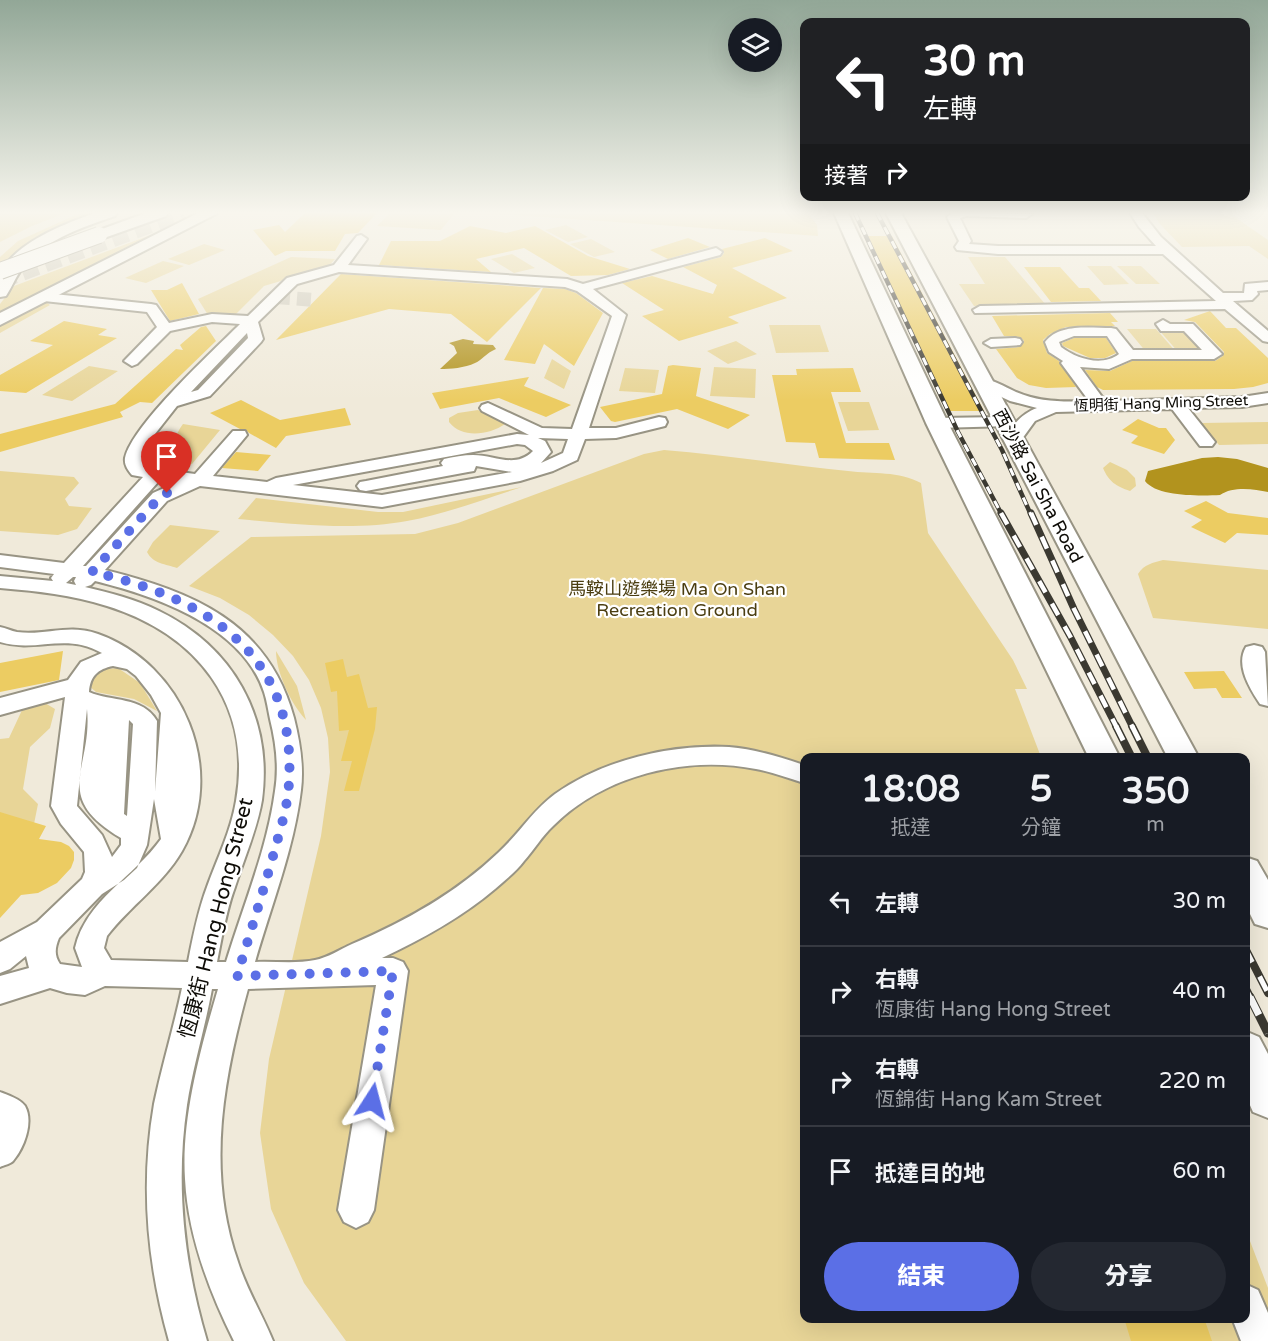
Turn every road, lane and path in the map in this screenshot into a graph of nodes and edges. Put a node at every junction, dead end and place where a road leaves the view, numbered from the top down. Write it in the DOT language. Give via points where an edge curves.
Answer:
graph roads {
  1 [pos="9,276"];
  2 [pos="85,276"];
  3 [pos="312,276"];
  4 [pos="454,276"];
  5 [pos="628,276"];
  6 [pos="870,276"];
  7 [pos="926,276"];
  8 [pos="1197,276"];
  9 [pos="1268,286"];
  10 [pos="582,288"];
  11 [pos="0,292"];
  12 [pos="44,297"];
  13 [pos="1226,301"];
  14 [pos="1268,301"];
  15 [pos="980,310"];
  16 [pos="0,320"];
  17 [pos="251,321"];
  18 [pos="1163,324"];
  19 [pos="165,328"];
  20 [pos="1268,338"];
  21 [pos="991,342"];
  22 [pos="1015,342"];
  23 [pos="1126,355"];
  24 [pos="132,361"];
  25 [pos="1070,363"];
  26 [pos="984,383"];
  27 [pos="1268,398"];
  28 [pos="1178,404"];
  29 [pos="1101,406"];
  30 [pos="1054,407"];
  31 [pos="488,408"];
  32 [pos="659,422"];
  33 [pos="937,423"];
  34 [pos="1009,430"];
  35 [pos="579,434"];
  36 [pos="240,435"];
  37 [pos="1206,442"];
  38 [pos="490,463"];
  39 [pos="514,467"];
  40 [pos="155,475"];
  41 [pos="200,480"];
  42 [pos="345,483"];
  43 [pos="366,486"];
  44 [pos="256,487"];
  45 [pos="295,493"];
  46 [pos="0,561"];
  47 [pos="72,580"];
  48 [pos="0,582"];
  49 [pos="0,634"];
  50 [pos="73,635"];
  51 [pos="1254,652"];
  52 [pos="126,659"];
  53 [pos="91,694"];
  54 [pos="1268,698"];
  55 [pos="0,707"];
  56 [pos="1102,753"];
  57 [pos="1181,753"];
  58 [pos="800,773"];
  59 [pos="135,833"];
  60 [pos="1250,880"];
  61 [pos="92,886"];
  62 [pos="1268,913"];
  63 [pos="47,931"];
  64 [pos="0,960"];
  65 [pos="104,973"];
  66 [pos="317,974"];
  67 [pos="50,975"];
  68 [pos="200,976"];
  69 [pos="237,976"];
  70 [pos="0,990"];
  71 [pos="1250,1060"];
  72 [pos="1268,1098"];
  73 [pos="0,1108"];
  74 [pos="0,1150"];
  75 [pos="356,1210"];
  76 [pos="1250,1316"];
  77 [pos="188,1341"];
  78 [pos="254,1341"];
  79 [pos="1260,1341"];
  1 -- 11 [label="main road"];
  2 -- 12 [label="main road"];
  3 -- 17 [label="street" via="292,281"];
  4 -- 10 [label="street" via="567,283"];
  5 -- 10 [label="street"];
  6 -- 33 [label="main road"];
  7 -- 26 [label="main road, 西沙路 Sai Sha Road"];
  8 -- 13 [label="street"];
  9 -- 13 [label="street" via="1250,287 1247,297"];
  10 -- 35 [label="street" via="619,315"];
  12 -- 16 [label="main road"];
  12 -- 19 [label="street" via="151,308"];
  13 -- 14 [label="street"];
  13 -- 15 [label="street" via="1204,305 1206,309 1197,313 1172,306"];
  13 -- 20 [label="street"];
  17 -- 19 [label="street" via="212,318"];
  17 -- 40 [label="street" via="256,339 204,393 171,403 147,433 134,457 134,465 138,471"];
  18 -- 23 [label="street" via="1166,328 1188,327 1214,354"];
  19 -- 24 [label="street"];
  21 -- 22 [label="street"];
  25 -- 29 [label="street"];
  26 -- 30 [label="street, 恆明街 Hang Ming Street" via="1016,398"];
  26 -- 34 [label="main road, 西沙路 Sai Sha Road"];
  27 -- 28 [label="street, 恆明街 Hang Ming Street"];
  28 -- 29 [label="street, 恆明街 Hang Ming Street"];
  28 -- 37 [label="street"];
  29 -- 30 [label="street, 恆明街 Hang Ming Street"];
  30 -- 34 [label="street, 恆明街 Hang Ming Street" via="1032,414"];
  31 -- 35 [label="street" via="538,432"];
  32 -- 35 [label="street" via="616,433"];
  33 -- 34 [label="street"];
  33 -- 56 [label="main road"];
  34 -- 57 [label="main road, 西沙路 Sai Sha Road"];
  35 -- 45 [label="street" via="571,456 540,470 502,480 382,501"];
  36 -- 41 [label="street"];
  38 -- 39 [label="street"];
  38 -- 42 [label="street" via="462,461"];
  38 -- 43 [label="street"];
  39 -- 43 [label="street" via="400,488"];
  39 -- 44 [label="street" via="535,461 542,452 539,445 516,439"];
  40 -- 41 [label="street"];
  40 -- 47 [label="street"];
  41 -- 44 [label="street"];
  41 -- 47 [label="street" via="160,497"];
  42 -- 43 [label="street"];
  42 -- 45 [label="street"];
  44 -- 45 [label="street"];
  46 -- 47 [label="street, 恆康街 Hang Hong Street"];
  47 -- 48 [label="street, 恆康街 Hang Hong Street"];
  47 -- 68 [label="street, 恆康街 Hang Hong Street" via="182,633 211,657 225,675 245,717 249,796 244,824 213,914"];
  47 -- 69 [label="street, 恆康街 Hang Hong Street" via="147,587 199,610 240,641 261,667 280,703 289,784 283,819"];
  49 -- 50 [label="street" via="25,641"];
  50 -- 52 [label="street" via="102,644"];
  50 -- 53 [label="street"];
  51 -- 54 [label="street" via="1257,681"];
  52 -- 53 [label="street" via="102,661 88,668"];
  52 -- 65 [label="street" via="153,678 182,732 187,792 173,843 96,930 92,957"];
  53 -- 55 [label="street"];
  53 -- 59 [label="street" via="92,795 95,804"];
  53 -- 59 [label="street" via="139,714 145,721 141,813"];
  53 -- 61 [label="street" via="74,710 64,806 70,820 92,838 98,849 100,873"];
  58 -- 66 [label="street" via="754,760 697,756 641,765 590,785 545,817 510,860 477,888 396,938"];
  59 -- 61 [label="street" via="127,860"];
  60 -- 62 [label="main road"];
  61 -- 63 [label="street"];
  63 -- 64 [label="street"];
  63 -- 67 [label="street" via="41,961"];
  65 -- 67 [label="street" via="85,981"];
  65 -- 68 [label="street"];
  66 -- 69 [label="street"];
  66 -- 75 [label="street" via="393,971"];
  67 -- 70 [label="street"];
  68 -- 69 [label="street"];
  68 -- 77 [label="street, 恆康街 Hang Hong Street" via="177,1071 163,1160 162,1212 167,1262"];
  69 -- 78 [label="street, 恆康街 Hang Hong Street" via="211,1081 202,1140 202,1177 217,1256"];
  71 -- 72 [label="main road"];
  73 -- 74 [label="street" via="12,1116 11,1131"];
  76 -- 79 [label="street"];
}
